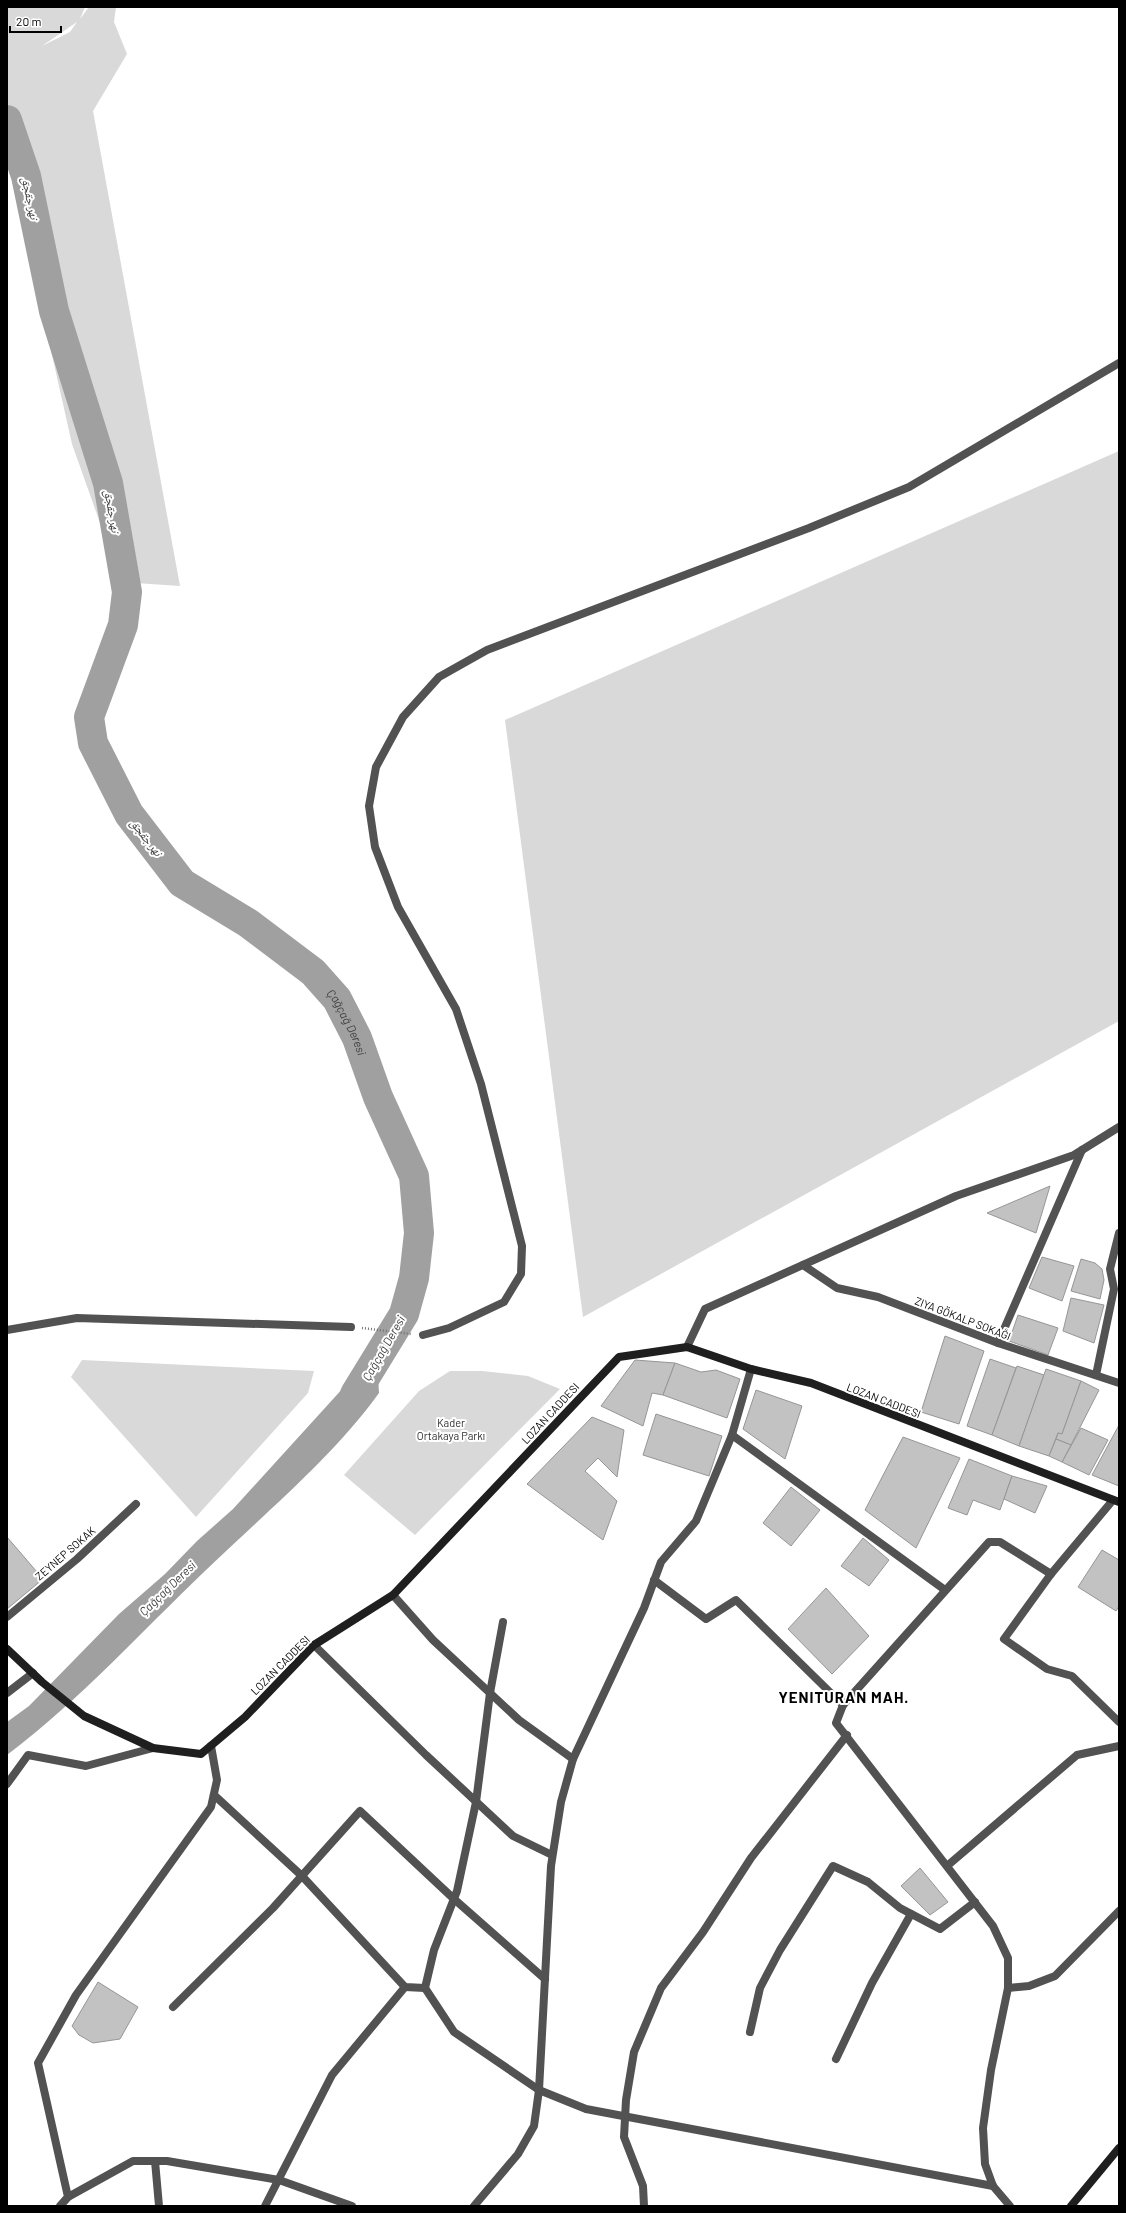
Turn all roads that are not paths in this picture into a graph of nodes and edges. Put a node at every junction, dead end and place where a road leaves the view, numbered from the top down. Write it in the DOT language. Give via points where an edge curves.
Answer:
graph roads {
  1 [pos="1119,363"];
  2 [pos="1119,1127"];
  3 [pos="1083,1149"];
  4 [pos="1119,1233"];
  5 [pos="803,1265"];
  6 [pos="351,1327"];
  7 [pos="7,1330"];
  8 [pos="423,1335"];
  9 [pos="998,1343"];
  10 [pos="687,1347"];
  11 [pos="751,1369"];
  12 [pos="1096,1375"];
  13 [pos="1119,1384"];
  14 [pos="732,1435"];
  15 [pos="1116,1501"];
  16 [pos="136,1504"];
  17 [pos="1051,1574"];
  18 [pos="654,1580"];
  19 [pos="945,1590"];
  20 [pos="393,1595"];
  21 [pos="7,1617"];
  22 [pos="503,1622"];
  23 [pos="314,1645"];
  24 [pos="7,1649"];
  25 [pos="33,1673"];
  26 [pos="490,1693"];
  27 [pos="7,1694"];
  28 [pos="843,1705"];
  29 [pos="1119,1722"];
  30 [pos="847,1735"];
  31 [pos="211,1746"];
  32 [pos="1119,1746"];
  33 [pos="152,1748"];
  34 [pos="573,1759"];
  35 [pos="7,1784"];
  36 [pos="214,1795"];
  37 [pos="476,1802"];
  38 [pos="552,1855"];
  39 [pos="947,1866"];
  40 [pos="302,1876"];
  41 [pos="454,1899"];
  42 [pos="975,1902"];
  43 [pos="1119,1911"];
  44 [pos="911,1914"];
  45 [pos="545,1979"];
  46 [pos="405,1987"];
  47 [pos="424,1988"];
  48 [pos="1008,1988"];
  49 [pos="173,2007"];
  50 [pos="750,2032"];
  51 [pos="836,2059"];
  52 [pos="539,2090"];
  53 [pos="625,2118"];
  54 [pos="1119,2148"];
  55 [pos="155,2161"];
  56 [pos="279,2180"];
  57 [pos="993,2186"];
  58 [pos="68,2197"];
  59 [pos="60,2206"];
  60 [pos="159,2206"];
  61 [pos="265,2206"];
  62 [pos="352,2206"];
  63 [pos="474,2206"];
  64 [pos="644,2206"];
  65 [pos="1010,2206"];
  66 [pos="1071,2206"];
  1 -- 8 [label="street" via="909,487 801,531 487,650 439,677 403,717 376,767 369,806 374,847 398,907 456,1009 481,1084 522,1246 521,1274 504,1302 449,1328"];
  2 -- 3 [label="street"];
  3 -- 5 [label="street" via="1074,1155 956,1196"];
  3 -- 9 [label="street"];
  4 -- 12 [label="street" via="1110,1269 1114,1289"];
  5 -- 9 [label="street" via="837,1288 878,1297"];
  5 -- 10 [label="street" via="705,1309"];
  6 -- 7 [label="street" via="77,1318"];
  9 -- 12 [label="street"];
  10 -- 11 [label="main road, LOZAN CADDESI"];
  10 -- 20 [label="main road, LOZAN CADDESI" via="619,1357"];
  11 -- 14 [label="street"];
  11 -- 15 [label="main road, LOZAN CADDESI" via="811,1384"];
  12 -- 13 [label="street"];
  14 -- 18 [label="street" via="696,1521 661,1562"];
  14 -- 19 [label="street"];
  15 -- 17 [label="street"];
  16 -- 21 [label="street, ZEYNEP SOKAK" via="77,1560"];
  17 -- 19 [label="street" via="1000,1542 989,1542"];
  17 -- 29 [label="street" via="1004,1639 1047,1669 1072,1676"];
  18 -- 28 [label="street" via="706,1619 736,1600"];
  18 -- 34 [label="street" via="644,1608"];
  19 -- 28 [label="street"];
  20 -- 23 [label="main road, LOZAN CADDESI"];
  20 -- 26 [label="street" via="433,1640"];
  22 -- 26 [label="street"];
  23 -- 31 [label="main road, LOZAN CADDESI" via="245,1717"];
  23 -- 37 [label="street"];
  24 -- 25 [label="main road"];
  25 -- 27 [label="street"];
  25 -- 33 [label="main road, LOZAN CADDESI" via="84,1716"];
  26 -- 34 [label="street" via="520,1720"];
  26 -- 37 [label="street"];
  28 -- 30 [label="street" via="836,1723"];
  30 -- 39 [label="street"];
  30 -- 53 [label="street" via="751,1858 661,1988 634,2052"];
  31 -- 33 [label="main road, LOZAN CADDESI" via="202,1754"];
  31 -- 36 [label="street" via="217,1780"];
  32 -- 39 [label="street" via="1077,1756"];
  33 -- 35 [label="street" via="86,1766 28,1756"];
  34 -- 38 [label="street" via="561,1802"];
  36 -- 40 [label="street"];
  36 -- 58 [label="street" via="211,1807 76,1995 38,2063"];
  37 -- 38 [label="street" via="513,1836"];
  37 -- 41 [label="street"];
  38 -- 45 [label="street"];
  39 -- 42 [label="street"];
  40 -- 41 [label="street" via="360,1811"];
  40 -- 46 [label="street"];
  40 -- 49 [label="street"];
  41 -- 45 [label="street"];
  41 -- 47 [label="street" via="434,1950"];
  42 -- 44 [label="street" via="940,1929"];
  42 -- 48 [label="street" via="993,1926 1008,1958"];
  43 -- 48 [label="street" via="1055,1976 1029,1986"];
  44 -- 50 [label="street" via="868,1882 833,1866 780,1950 760,1988"];
  44 -- 51 [label="street" via="872,1983"];
  45 -- 52 [label="street"];
  46 -- 47 [label="street"];
  46 -- 56 [label="street" via="332,2075"];
  47 -- 52 [label="street" via="454,2032"];
  48 -- 57 [label="street" via="991,2070 983,2128 985,2164"];
  52 -- 53 [label="street" via="586,2109"];
  52 -- 63 [label="street" via="534,2126 518,2154"];
  53 -- 57 [label="street"];
  53 -- 64 [label="street" via="624,2138 643,2186"];
  54 -- 66 [label="main road"];
  55 -- 56 [label="street"];
  55 -- 58 [label="street" via="134,2161"];
  55 -- 60 [label="street"];
  56 -- 61 [label="street"];
  56 -- 62 [label="street"];
  57 -- 65 [label="street"];
  58 -- 59 [label="street"];
}
